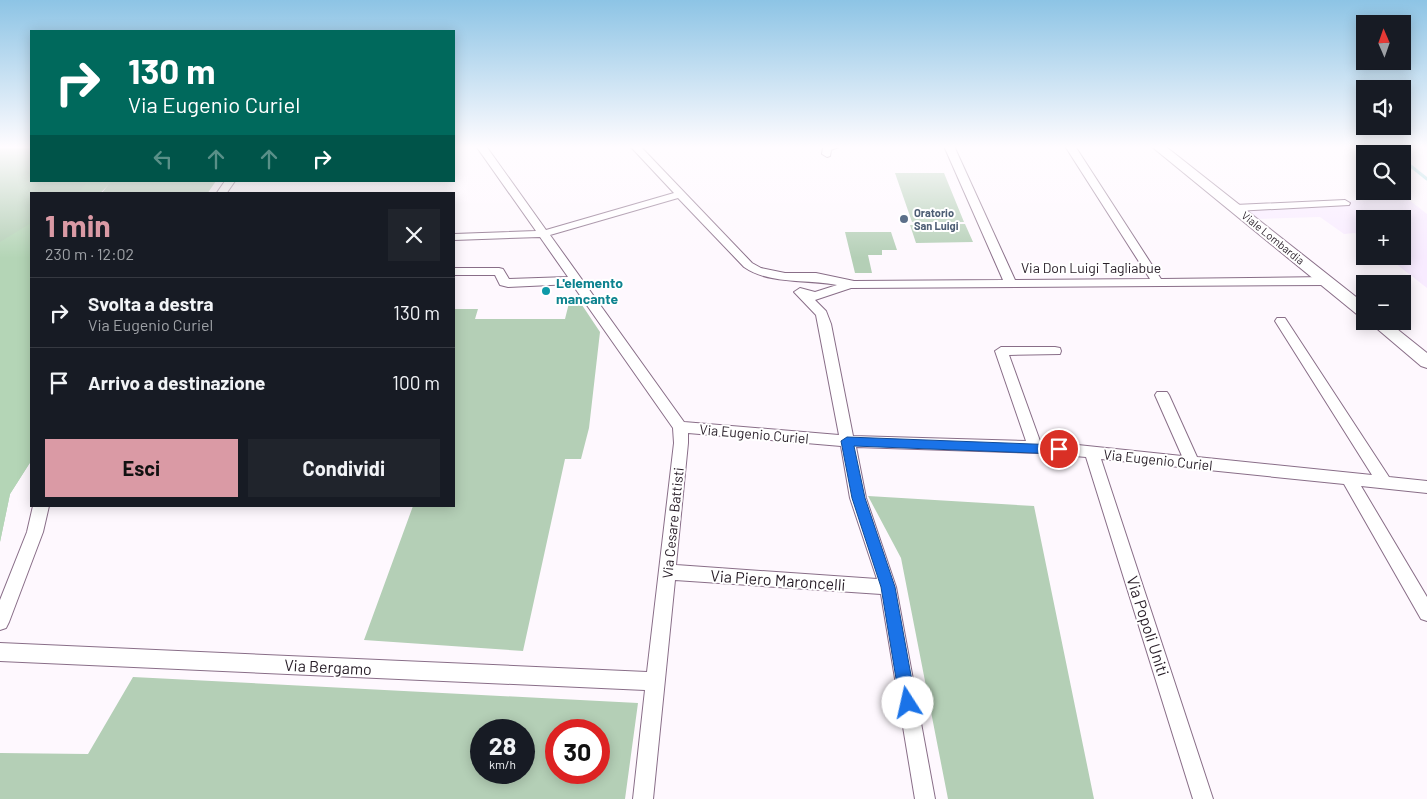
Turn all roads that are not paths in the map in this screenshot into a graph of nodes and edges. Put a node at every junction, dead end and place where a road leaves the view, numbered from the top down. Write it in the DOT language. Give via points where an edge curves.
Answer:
graph roads {
  1 [pos="507,183"];
  2 [pos="670,183"];
  3 [pos="966,183"];
  4 [pos="1094,183"];
  5 [pos="1204,183"];
  6 [pos="680,194"];
  7 [pos="1345,203"];
  8 [pos="1235,208"];
  9 [pos="543,234"];
  10 [pos="455,237"];
  11 [pos="455,272"];
  12 [pos="802,278"];
  13 [pos="575,280"];
  14 [pos="1327,281"];
  15 [pos="1158,283"];
  16 [pos="1011,284"];
  17 [pos="825,288"];
  18 [pos="802,294"];
  19 [pos="1356,305"];
  20 [pos="822,314"];
  21 [pos="1281,322"];
  22 [pos="1387,330"];
  23 [pos="1055,350"];
  24 [pos="1427,362"];
  25 [pos="1162,395"];
  26 [pos="680,427"];
  27 [pos="847,441"];
  28 [pos="1035,447"];
  29 [pos="1092,453"];
  30 [pos="1193,464"];
  31 [pos="1349,480"];
  32 [pos="1385,483"];
  33 [pos="1427,487"];
  34 [pos="41,507"];
  35 [pos="667,572"];
  36 [pos="888,587"];
  37 [pos="1427,614"];
  38 [pos="0,622"];
  39 [pos="0,652"];
  40 [pos="656,681"];
  41 [pos="643,799"];
  42 [pos="925,799"];
  43 [pos="1203,799"];
  1 -- 9 [label="street"];
  2 -- 6 [label="street"];
  3 -- 16 [label="street"];
  4 -- 15 [label="street"];
  5 -- 8 [label="street, Viale Lombardia"];
  6 -- 9 [label="street"];
  6 -- 12 [label="street" via="753,268"];
  7 -- 8 [label="street"];
  8 -- 14 [label="street, Viale Lombardia"];
  9 -- 10 [label="street"];
  9 -- 13 [label="street"];
  11 -- 13 [label="street" via="499,271 504,282 508,283"];
  12 -- 17 [label="street" via="810,276"];
  12 -- 18 [label="street" via="796,286"];
  13 -- 26 [label="street"];
  14 -- 15 [label="street, Via Don Luigi Tagliabue"];
  14 -- 19 [label="street, Viale Lombardia"];
  15 -- 16 [label="street, Via Don Luigi Tagliabue"];
  16 -- 17 [label="street, Via Don Luigi Tagliabue"];
  17 -- 18 [label="street" via="815,296"];
  17 -- 20 [label="street"];
  18 -- 20 [label="street"];
  20 -- 27 [label="street"];
  21 -- 32 [label="street"];
  22 -- 24 [label="street"];
  23 -- 28 [label="street" via="1001,351"];
  25 -- 30 [label="street"];
  26 -- 27 [label="street, Via Eugenio Curiel"];
  26 -- 35 [label="street, Via Cesare Battisti"];
  27 -- 28 [label="street, Via Eugenio Curiel"];
  27 -- 36 [label="street" via="858,498"];
  28 -- 29 [label="street, Via Eugenio Curiel"];
  29 -- 30 [label="street, Via Eugenio Curiel"];
  29 -- 43 [label="street, Via Popoli Uniti"];
  30 -- 31 [label="street, Via Eugenio Curiel"];
  31 -- 32 [label="street, Via Eugenio Curiel"];
  31 -- 37 [label="street"];
  32 -- 33 [label="street, Via Eugenio Curiel"];
  34 -- 38 [label="street" via="35,532"];
  35 -- 36 [label="street, Via Piero Maroncelli"];
  35 -- 40 [label="street, Via Cesare Battisti"];
  36 -- 42 [label="street"];
  39 -- 40 [label="street, Via Bergamo"];
  40 -- 41 [label="street, Via Cesare Battisti"];
}
